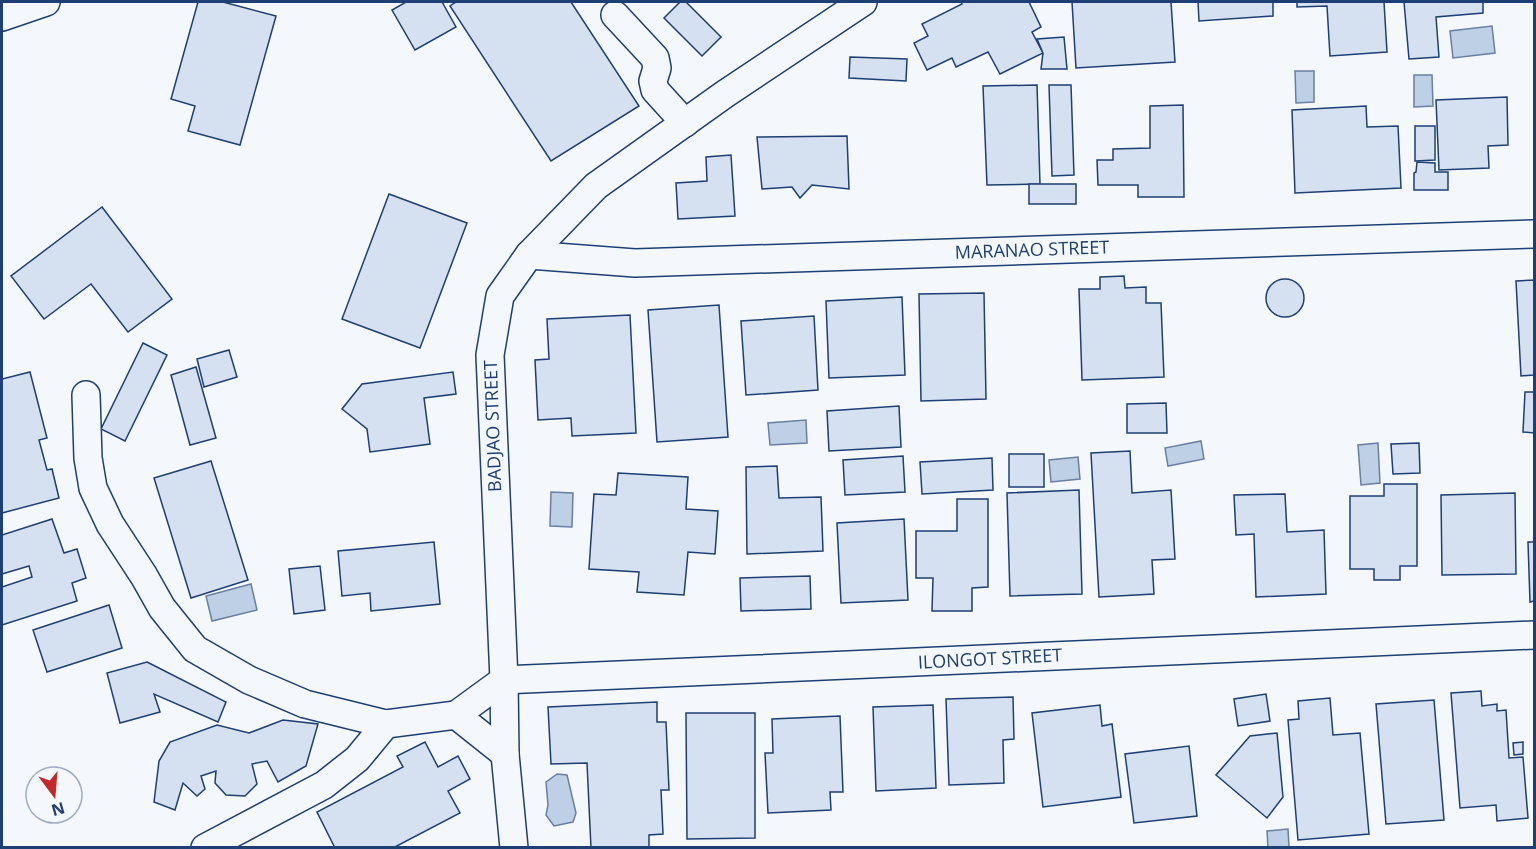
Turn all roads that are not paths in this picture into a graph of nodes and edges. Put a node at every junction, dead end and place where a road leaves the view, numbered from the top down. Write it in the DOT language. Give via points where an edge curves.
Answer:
graph roads {
  1 [pos="46,2"];
  2 [pos="863,2"];
  3 [pos="615,15"];
  4 [pos="2,17"];
  5 [pos="685,123"];
  6 [pos="1534,234"];
  7 [pos="529,255"];
  8 [pos="86,395"];
  9 [pos="1534,635"];
  10 [pos="504,680"];
  11 [pos="456,715"];
  12 [pos="386,724"];
  13 [pos="505,754"];
  14 [pos="205,848"];
  15 [pos="514,848"];
  1 -- 4 [label="street"];
  2 -- 5 [label="street, BADJAO STREET"];
  3 -- 5 [label="street" via="655,58 655,90"];
  5 -- 7 [label="street, BADJAO STREET" via="596,186"];
  6 -- 7 [label="street, MARANAO STREET" via="634,263"];
  7 -- 10 [label="street, BADJAO STREET" via="500,296 490,355"];
  8 -- 12 [label="street" via="93,488 110,524 162,608 195,649 249,680 305,704"];
  9 -- 10 [label="street, ILONGOT STREET"];
  10 -- 11 [label="street"];
  10 -- 13 [label="street, BADJAO STREET"];
  11 -- 12 [label="street"];
  11 -- 13 [label="street"];
  12 -- 14 [label="street" via="357,759 324,785"];
  13 -- 15 [label="street, BADJAO STREET"];
}
